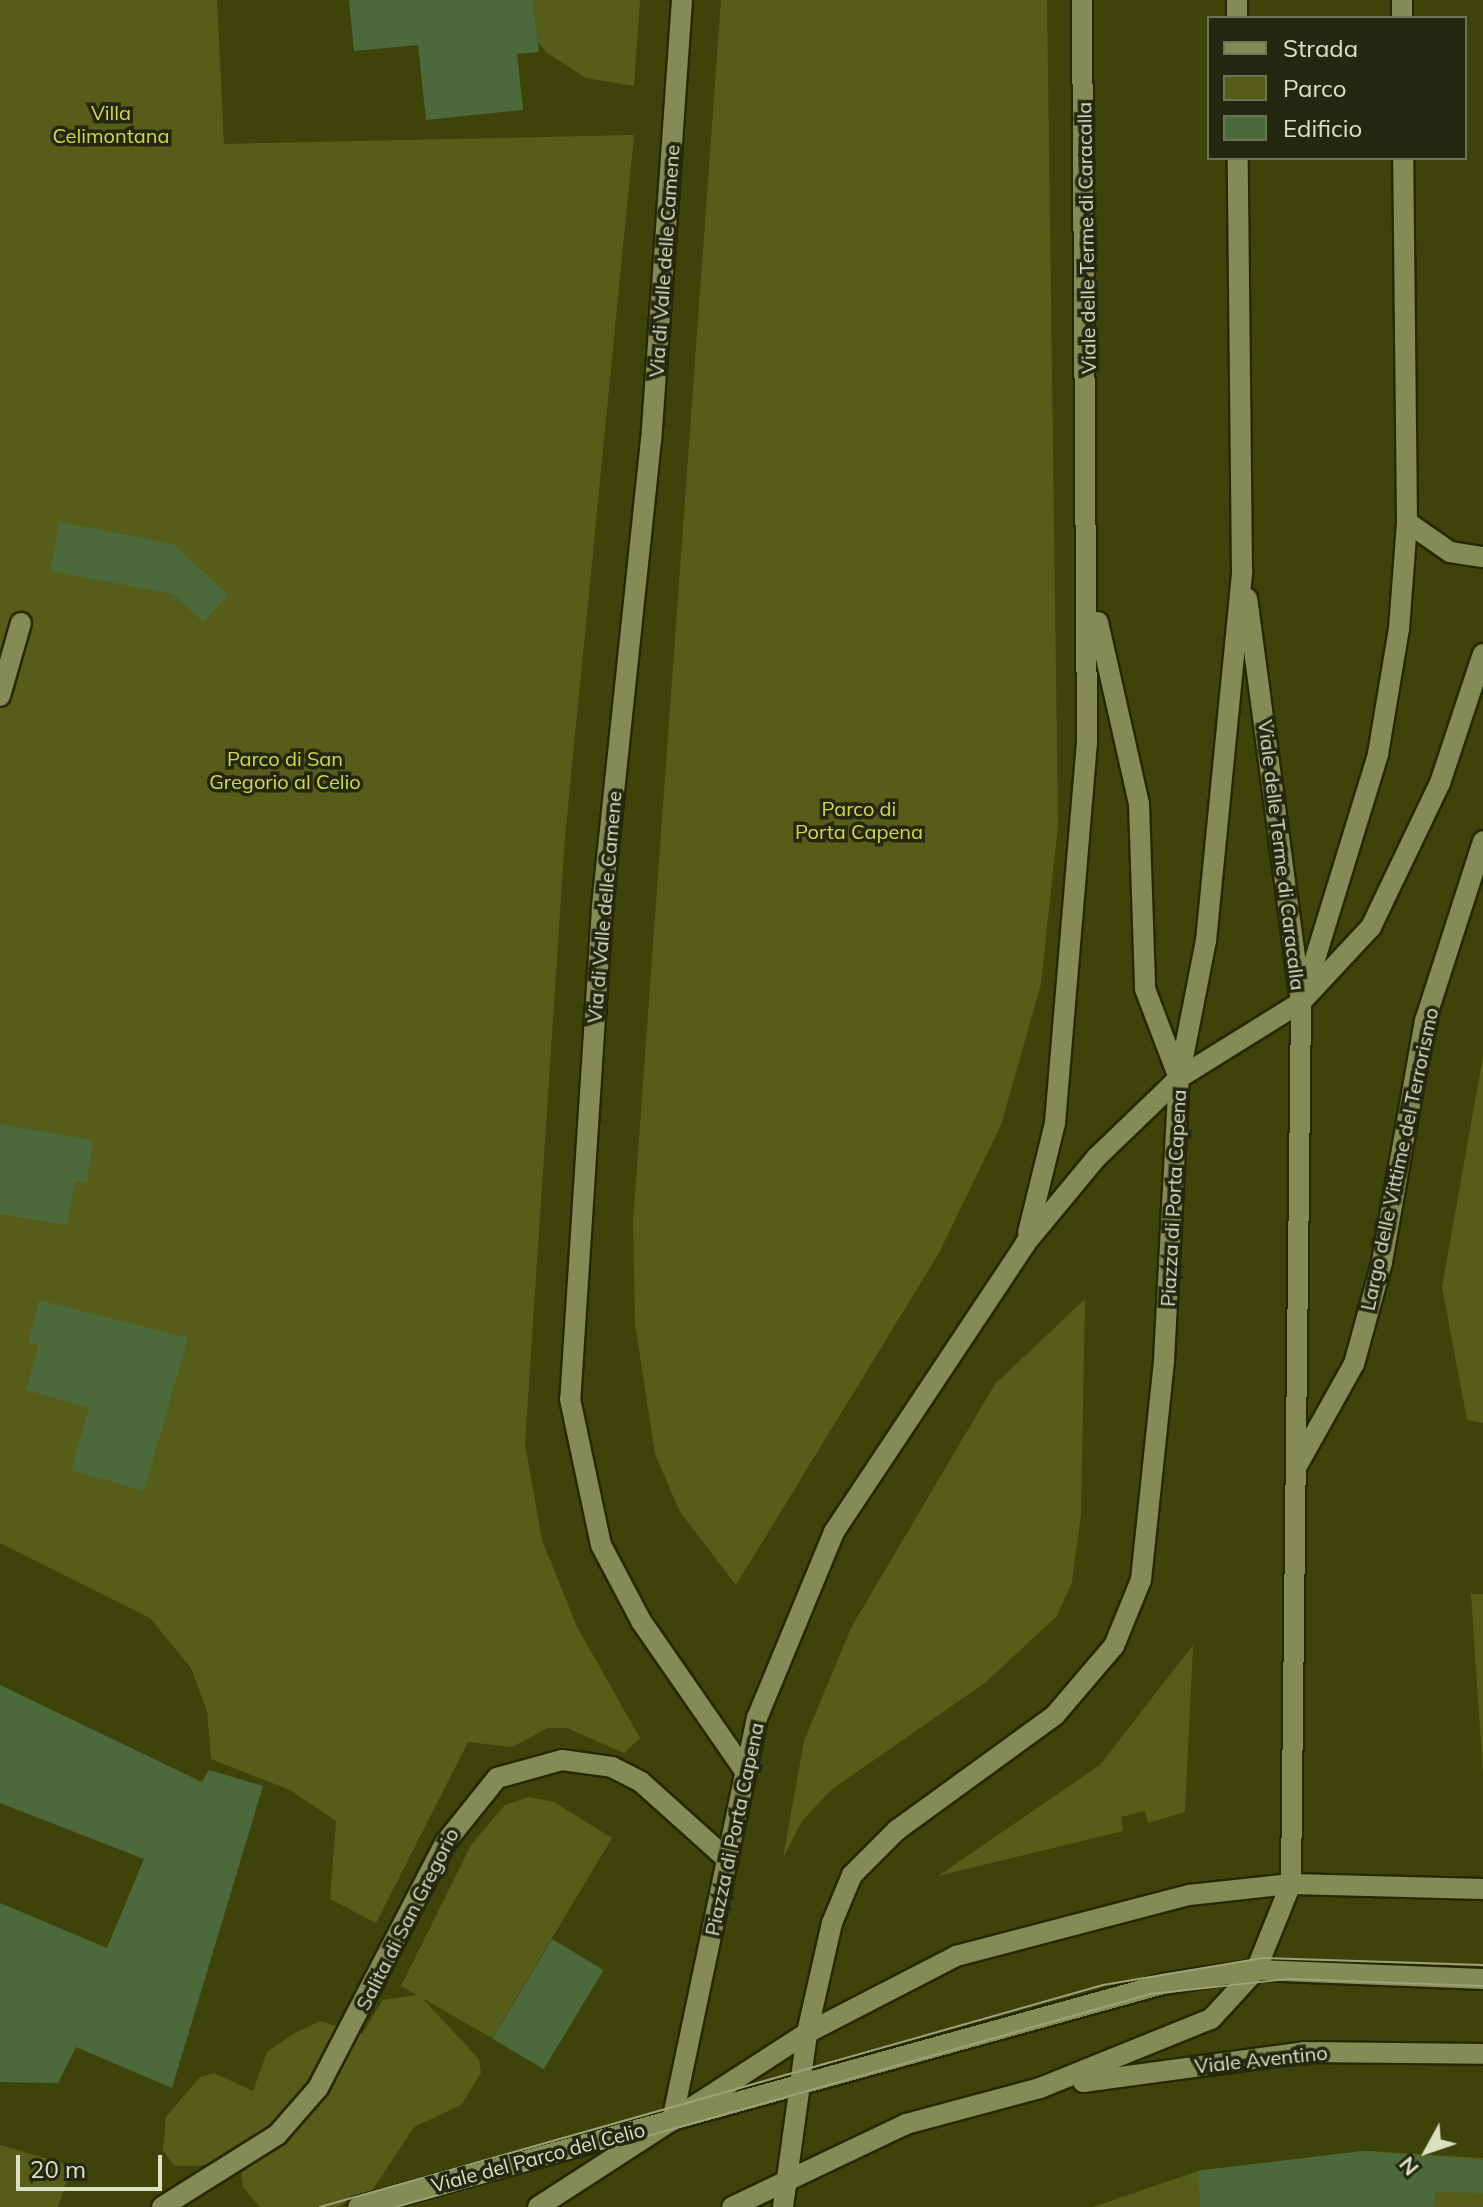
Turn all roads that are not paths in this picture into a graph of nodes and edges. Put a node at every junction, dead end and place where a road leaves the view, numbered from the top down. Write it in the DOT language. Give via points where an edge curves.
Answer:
graph roads {
  1 [pos="682,0"];
  2 [pos="1082,0"];
  3 [pos="1238,160"];
  4 [pos="1403,160"];
  5 [pos="1407,522"];
  6 [pos="1090,524"];
  7 [pos="1483,557"];
  8 [pos="1242,571"];
  9 [pos="21,623"];
  10 [pos="1483,654"];
  11 [pos="0,696"];
  12 [pos="1483,841"];
  13 [pos="1301,1002"];
  14 [pos="1179,1078"];
  15 [pos="1025,1244"];
  16 [pos="1296,1468"];
  17 [pos="744,1770"];
  18 [pos="728,1860"];
  19 [pos="1291,1884"];
  20 [pos="1483,1889"];
  21 [pos="1256,1970"];
  22 [pos="1483,1979"];
  23 [pos="807,2033"];
  24 [pos="1483,2054"];
  25 [pos="799,2084"];
  26 [pos="1040,2088"];
  27 [pos="672,2121"];
  28 [pos="783,2198"];
  29 [pos="162,2207"];
  30 [pos="358,2207"];
  31 [pos="538,2207"];
  32 [pos="732,2207"];
  1 -- 17 [label="main road, Via di Valle delle Camene" via="651,440 602,909 570,1399 601,1545 641,1621"];
  2 -- 6 [label="main road, Viale delle Terme di Caracalla"];
  3 -- 8 [label="main road, Viale delle Terme di Caracalla"];
  4 -- 5 [label="main road, Viale delle Terme di Caracalla"];
  5 -- 7 [label="main road" via="1450,552"];
  5 -- 13 [label="main road, Viale delle Terme di Caracalla" via="1385,722"];
  6 -- 14 [label="main road, Viale delle Terme di Caracalla" via="1101,640 1139,804 1145,989"];
  6 -- 15 [label="main road, Viale delle Terme di Caracalla" via="1087,743 1068,997 1055,1123"];
  8 -- 13 [label="main road, Viale delle Terme di Caracalla"];
  8 -- 14 [label="main road, Viale delle Terme di Caracalla" via="1206,941"];
  9 -- 11 [label="main road"];
  10 -- 13 [label="main road" via="1440,783 1381,910"];
  12 -- 16 [label="main road, Largo delle Vittime del Terrorismo" via="1425,1021 1382,1262 1354,1364"];
  13 -- 14 [label="main road"];
  13 -- 16 [label="main road"];
  14 -- 15 [label="main road, Piazza di Porta Capena" via="1097,1157"];
  14 -- 23 [label="main road, Piazza di Porta Capena" via="1161,1391 1134,1604 1114,1646 1040,1730 861,1862 838,1905"];
  15 -- 17 [label="main road, Piazza di Porta Capena" via="834,1532 775,1661"];
  16 -- 19 [label="main road"];
  17 -- 18 [label="main road, Piazza di Porta Capena"];
  18 -- 27 [label="main road, Piazza di Porta Capena"];
  18 -- 29 [label="main road, Salita di San Gregorio" via="641,1782 612,1767 562,1760 497,1778 451,1833 335,2060 298,2113 246,2158"];
  19 -- 20 [label="main road"];
  19 -- 21 [label="main road"];
  19 -- 23 [label="main road" via="1189,1895 1012,1938 909,1976"];
  21 -- 22 [label="main road"];
  21 -- 25 [label="main road" via="1097,2000"];
  21 -- 26 [label="main road" via="1227,2006 1190,2031"];
  23 -- 25 [label="main road, Piazza di Porta Capena"];
  23 -- 27 [label="main road"];
  24 -- 26 [label="main road, Viale Aventino" via="1304,2052"];
  25 -- 27 [label="main road"];
  25 -- 28 [label="main road, Piazza di Porta Capena"];
  26 -- 28 [label="main road" via="906,2124"];
  27 -- 30 [label="main road, Viale del Parco del Celio"];
  27 -- 31 [label="main road"];
  28 -- 32 [label="main road"];
}
